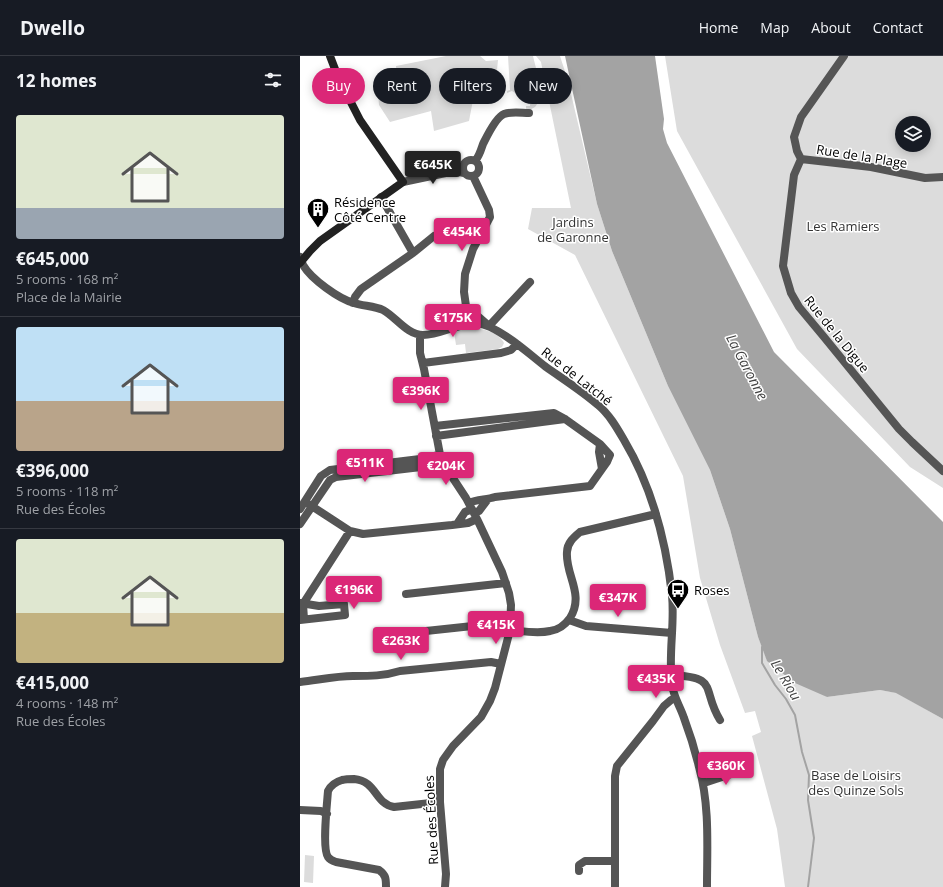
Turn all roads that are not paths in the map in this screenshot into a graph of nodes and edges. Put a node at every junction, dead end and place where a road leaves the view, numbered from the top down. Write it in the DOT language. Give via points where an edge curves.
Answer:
graph roads {
  1 [pos="330,56"];
  2 [pos="844,56"];
  3 [pos="529,113"];
  4 [pos="801,159"];
  5 [pos="475,161"];
  6 [pos="464,173"];
  7 [pos="473,176"];
  8 [pos="943,177"];
  9 [pos="403,182"];
  10 [pos="381,197"];
  11 [pos="434,236"];
  12 [pos="413,254"];
  13 [pos="301,260"];
  14 [pos="530,282"];
  15 [pos="353,303"];
  16 [pos="466,306"];
  17 [pos="489,326"];
  18 [pos="452,328"];
  19 [pos="420,334"];
  20 [pos="516,344"];
  21 [pos="423,363"];
  22 [pos="565,419"];
  23 [pos="435,426"];
  24 [pos="436,436"];
  25 [pos="439,455"];
  26 [pos="442,464"];
  27 [pos="382,467"];
  28 [pos="943,471"];
  29 [pos="308,504"];
  30 [pos="300,509"];
  31 [pos="473,511"];
  32 [pos="656,514"];
  33 [pos="300,524"];
  34 [pos="457,524"];
  35 [pos="350,530"];
  36 [pos="506,583"];
  37 [pos="406,594"];
  38 [pos="302,604"];
  39 [pos="302,619"];
  40 [pos="569,620"];
  41 [pos="510,626"];
  42 [pos="672,633"];
  43 [pos="398,634"];
  44 [pos="501,664"];
  45 [pos="672,679"];
  46 [pos="300,682"];
  47 [pos="676,701"];
  48 [pos="720,720"];
  49 [pos="743,770"];
  50 [pos="704,783"];
  51 [pos="440,802"];
  52 [pos="300,810"];
  53 [pos="327,814"];
  54 [pos="615,861"];
  55 [pos="579,871"];
  56 [pos="386,887"];
  57 [pos="445,887"];
  58 [pos="615,887"];
  59 [pos="706,887"];
  1 -- 9 [label="street" via="360,120"];
  2 -- 4 [label="street, Rue de la Plage" via="801,117 794,137"];
  3 -- 5 [label="street" via="503,114"];
  4 -- 8 [label="street, Rue de la Plage" via="871,167 924,178"];
  4 -- 28 [label="street, Rue de la Digue" via="794,176 783,266 791,293 799,307 899,428"];
  5 -- 6 [label="street" via="465,163 462,167"];
  5 -- 7 [label="street" via="479,169"];
  6 -- 7 [label="street"];
  6 -- 9 [label="street" via="455,171"];
  7 -- 16 [label="street" via="490,217 473,249 465,274"];
  9 -- 10 [label="street"];
  10 -- 12 [label="street"];
  10 -- 13 [label="street" via="320,241"];
  11 -- 12 [label="street"];
  12 -- 15 [label="street" via="361,289"];
  13 -- 15 [label="street" via="308,271 330,291"];
  14 -- 17 [label="street"];
  15 -- 19 [label="street" via="382,309 411,331"];
  16 -- 17 [label="street"];
  16 -- 18 [label="street" via="464,313"];
  17 -- 18 [label="street, Rue de Latché" via="476,323"];
  17 -- 20 [label="street, Rue de Latché"];
  18 -- 19 [label="street, Rue de Latché"];
  19 -- 21 [label="street, Rue des Écoles"];
  20 -- 21 [label="street" via="511,350 501,353"];
  20 -- 32 [label="street, Rue de Latché" via="599,406 633,455"];
  21 -- 23 [label="street, Rue des Écoles"];
  22 -- 23 [label="street" via="554,413"];
  22 -- 24 [label="street"];
  22 -- 31 [label="street" via="600,444 602,469 590,486 479,499"];
  23 -- 24 [label="street, Rue des Écoles"];
  24 -- 25 [label="street, Rue des Écoles"];
  25 -- 26 [label="street, Rue des Écoles"];
  25 -- 27 [label="street"];
  26 -- 27 [label="street" via="421,468"];
  26 -- 31 [label="street, Rue des Écoles"];
  27 -- 29 [label="street" via="330,470 321,476"];
  29 -- 30 [label="street"];
  29 -- 33 [label="street"];
  29 -- 35 [label="street"];
  31 -- 34 [label="street" via="465,512"];
  31 -- 34 [label="street" via="468,523"];
  31 -- 36 [label="street, Rue des Écoles"];
  32 -- 40 [label="street" via="580,532 574,536 567,551 576,598"];
  32 -- 42 [label="street, Rue de Latché" via="667,556 673,608"];
  34 -- 35 [label="street" via="363,534"];
  35 -- 38 [label="street"];
  36 -- 37 [label="street"];
  36 -- 41 [label="street, Rue des Écoles" via="511,606"];
  38 -- 39 [label="street"];
  38 -- 39 [label="street" via="344,604 345,616"];
  40 -- 41 [label="street" via="549,632"];
  40 -- 42 [label="street" via="586,626"];
  41 -- 43 [label="street"];
  41 -- 44 [label="street, Rue des Écoles"];
  42 -- 45 [label="street, Rue de Latché"];
  44 -- 46 [label="street" via="485,662"];
  44 -- 51 [label="street, Rue des Écoles" via="495,688 481,717 443,760 440,769"];
  45 -- 47 [label="street, Rue de Latché"];
  45 -- 48 [label="street" via="680,683 692,678 701,679 706,684"];
  47 -- 50 [label="street, Rue de Latché" via="683,715"];
  47 -- 54 [label="street" via="671,700 664,706 616,770"];
  49 -- 50 [label="street"];
  50 -- 59 [label="street, Rue de Latché"];
  51 -- 53 [label="street" via="394,807 383,802 368,783 348,779 330,786"];
  51 -- 57 [label="street, Rue des Écoles"];
  52 -- 53 [label="street"];
  53 -- 56 [label="street" via="328,857 336,862 379,870 384,874"];
  54 -- 55 [label="street" via="585,861 579,865"];
  54 -- 58 [label="street"];
}
